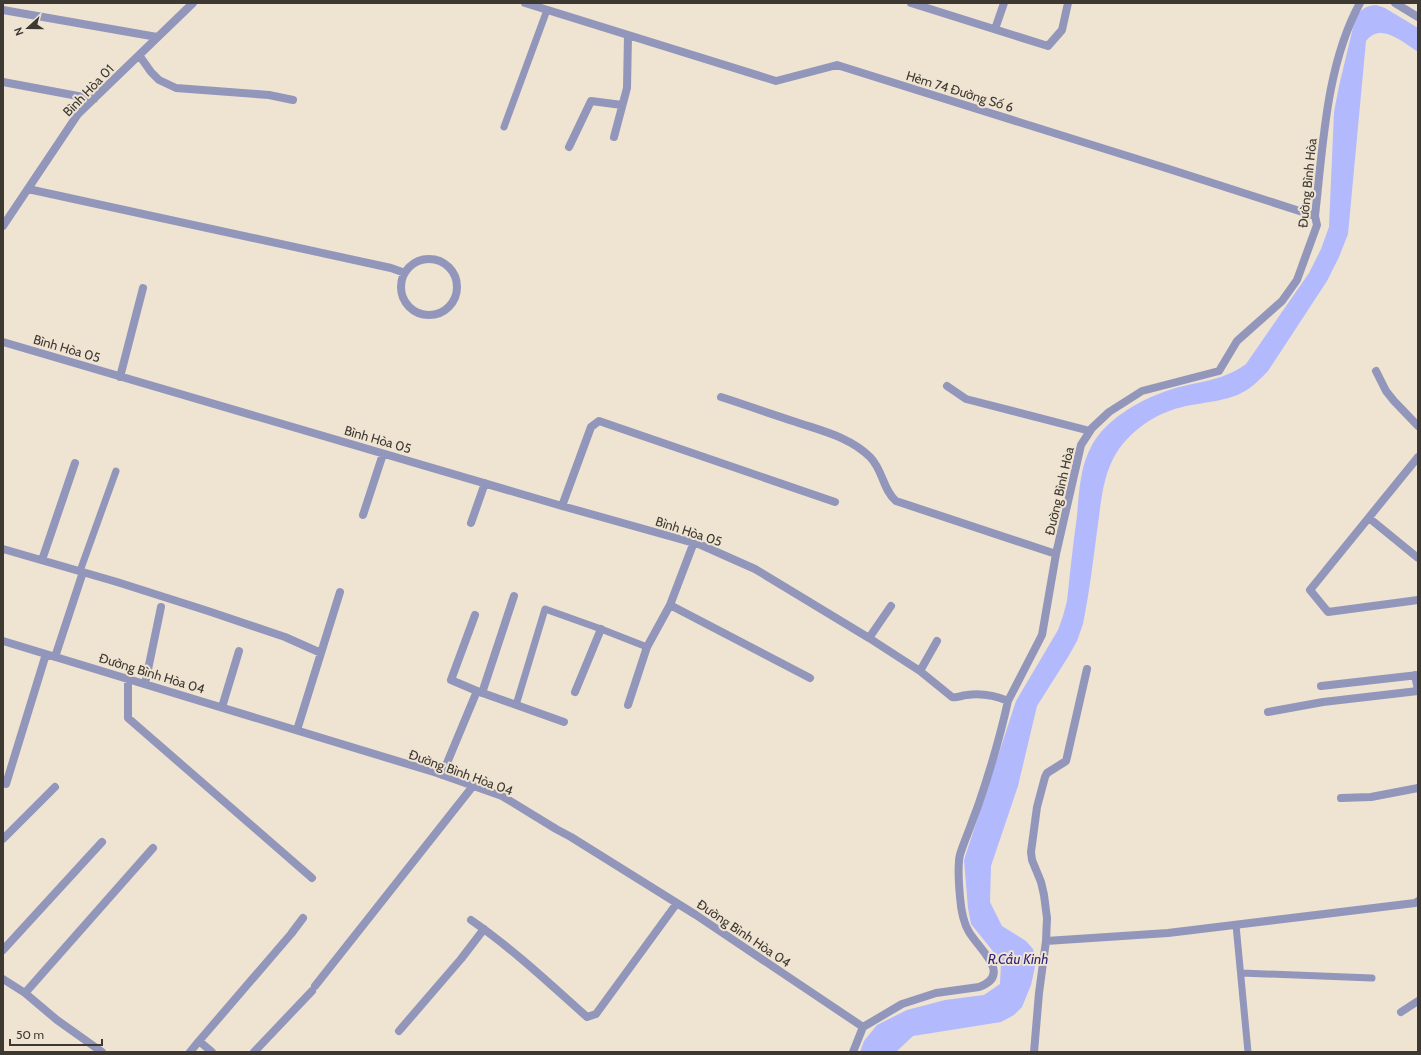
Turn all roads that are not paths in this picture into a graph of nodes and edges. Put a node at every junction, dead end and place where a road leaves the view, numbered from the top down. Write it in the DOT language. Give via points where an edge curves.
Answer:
graph roads {
  1 [pos="193,3"];
  2 [pos="524,3"];
  3 [pos="911,3"];
  4 [pos="1004,3"];
  5 [pos="1068,3"];
  6 [pos="1360,3"];
  7 [pos="1395,3"];
  8 [pos="922,5"];
  9 [pos="3,10"];
  10 [pos="547,10"];
  11 [pos="1418,17"];
  12 [pos="995,29"];
  13 [pos="628,35"];
  14 [pos="158,37"];
  15 [pos="139,55"];
  16 [pos="3,82"];
  17 [pos="94,99"];
  18 [pos="293,100"];
  19 [pos="622,105"];
  20 [pos="504,127"];
  21 [pos="614,137"];
  22 [pos="569,147"];
  23 [pos="28,189"];
  24 [pos="1315,216"];
  25 [pos="3,226"];
  26 [pos="405,273"];
  27 [pos="143,288"];
  28 [pos="3,342"];
  29 [pos="1376,371"];
  30 [pos="120,376"];
  31 [pos="947,386"];
  32 [pos="721,397"];
  33 [pos="1418,426"];
  34 [pos="1090,431"];
  35 [pos="383,454"];
  36 [pos="1418,457"];
  37 [pos="75,463"];
  38 [pos="116,471"];
  39 [pos="486,483"];
  40 [pos="834,502"];
  41 [pos="562,506"];
  42 [pos="363,515"];
  43 [pos="1369,518"];
  44 [pos="471,523"];
  45 [pos="694,542"];
  46 [pos="3,549"];
  47 [pos="1056,554"];
  48 [pos="1418,558"];
  49 [pos="42,560"];
  50 [pos="82,572"];
  51 [pos="340,592"];
  52 [pos="514,596"];
  53 [pos="1418,600"];
  54 [pos="670,605"];
  55 [pos="891,606"];
  56 [pos="161,607"];
  57 [pos="475,615"];
  58 [pos="601,629"];
  59 [pos="869,638"];
  60 [pos="3,641"];
  61 [pos="937,641"];
  62 [pos="647,647"];
  63 [pos="239,652"];
  64 [pos="321,653"];
  65 [pos="46,654"];
  66 [pos="55,657"];
  67 [pos="1087,669"];
  68 [pos="920,671"];
  69 [pos="1416,675"];
  70 [pos="810,678"];
  71 [pos="128,679"];
  72 [pos="145,684"];
  73 [pos="1322,686"];
  74 [pos="1418,690"];
  75 [pos="480,692"];
  76 [pos="575,692"];
  77 [pos="1008,701"];
  78 [pos="516,705"];
  79 [pos="628,706"];
  80 [pos="222,707"];
  81 [pos="1268,712"];
  82 [pos="564,722"];
  83 [pos="297,730"];
  84 [pos="442,775"];
  85 [pos="6,784"];
  86 [pos="473,786"];
  87 [pos="55,787"];
  88 [pos="1418,788"];
  89 [pos="1341,798"];
  90 [pos="3,839"];
  91 [pos="102,842"];
  92 [pos="152,848"];
  93 [pos="312,878"];
  94 [pos="1418,901"];
  95 [pos="677,903"];
  96 [pos="303,918"];
  97 [pos="471,920"];
  98 [pos="1236,925"];
  99 [pos="484,929"];
  100 [pos="1046,941"];
  101 [pos="3,950"];
  102 [pos="1240,972"];
  103 [pos="1372,978"];
  104 [pos="3,979"];
  105 [pos="25,993"];
  106 [pos="1418,1002"];
  107 [pos="1401,1012"];
  108 [pos="863,1027"];
  109 [pos="399,1031"];
  110 [pos="199,1041"];
  111 [pos="102,1052"];
  112 [pos="190,1052"];
  113 [pos="212,1052"];
  114 [pos="254,1052"];
  115 [pos="853,1052"];
  116 [pos="1034,1052"];
  117 [pos="1248,1052"];
  1 -- 14 [label="street, Bình Hòa 01"];
  2 -- 10 [label="street, Hẻm 74 Đường Số 6"];
  3 -- 8 [label="street"];
  4 -- 12 [label="street"];
  5 -- 12 [label="street" via="1062,30 1048,46"];
  6 -- 24 [label="street, Đường Bình Hòa" via="1351,20 1331,84"];
  7 -- 11 [label="street"];
  8 -- 12 [label="street"];
  9 -- 14 [label="street"];
  10 -- 13 [label="street, Hẻm 74 Đường Số 6"];
  10 -- 20 [label="lane"];
  13 -- 19 [label="street" via="627,88"];
  13 -- 24 [label="street, Hẻm 74 Đường Số 6" via="776,81 837,65"];
  14 -- 15 [label="street, Bình Hòa 01"];
  15 -- 17 [label="street, Bình Hòa 01"];
  15 -- 18 [label="street" via="159,80 176,88 269,95"];
  16 -- 17 [label="street"];
  17 -- 23 [label="street, Bình Hòa 01" via="78,114"];
  19 -- 21 [label="street"];
  19 -- 22 [label="street" via="591,101"];
  23 -- 25 [label="street, Bình Hòa 01"];
  23 -- 26 [label="street"];
  24 -- 34 [label="street, Đường Bình Hòa" via="1317,225 1297,280 1282,300 1237,341 1219,371 1142,391 1109,412"];
  26 -- 26 [label="street" via="401,288 406,303 412,309 426,315 434,315 442,312 453,302 456,278 447,265 432,259 424,260 410,266"];
  27 -- 30 [label="street"];
  28 -- 30 [label="street, Bình Hòa 05"];
  29 -- 33 [label="street" via="1390,396"];
  30 -- 35 [label="street, Bình Hòa 05"];
  31 -- 34 [label="street" via="966,399"];
  32 -- 47 [label="street" via="844,439 871,458 881,472 889,494 896,502"];
  34 -- 47 [label="street, Đường Bình Hòa" via="1081,445"];
  35 -- 39 [label="street, Bình Hòa 05"];
  35 -- 42 [label="street"];
  36 -- 43 [label="street"];
  37 -- 49 [label="street"];
  38 -- 50 [label="lane"];
  39 -- 41 [label="street, Bình Hòa 05"];
  39 -- 44 [label="street"];
  40 -- 41 [label="street" via="599,421 591,427"];
  41 -- 45 [label="street, Bình Hòa 05"];
  43 -- 48 [label="street"];
  43 -- 53 [label="street" via="1310,590 1328,612"];
  45 -- 54 [label="street"];
  45 -- 59 [label="street, Bình Hòa 05" via="755,569"];
  46 -- 49 [label="street"];
  47 -- 77 [label="street, Đường Bình Hòa" via="1042,635"];
  49 -- 50 [label="street"];
  50 -- 64 [label="street" via="285,637"];
  50 -- 66 [label="street"];
  51 -- 64 [label="street"];
  52 -- 75 [label="street"];
  54 -- 62 [label="street"];
  54 -- 70 [label="street"];
  55 -- 59 [label="street"];
  56 -- 72 [label="street"];
  57 -- 75 [label="street" via="451,680"];
  58 -- 62 [label="lane"];
  58 -- 76 [label="street"];
  58 -- 78 [label="lane" via="545,609"];
  59 -- 68 [label="street"];
  60 -- 65 [label="street, Đường Bình Hòa 04"];
  61 -- 68 [label="street"];
  62 -- 79 [label="street"];
  63 -- 80 [label="street"];
  64 -- 83 [label="street"];
  65 -- 66 [label="street, Đường Bình Hòa 04"];
  65 -- 85 [label="street"];
  66 -- 71 [label="street, Đường Bình Hòa 04"];
  67 -- 100 [label="street" via="1068,757 1047,773 1038,807 1031,856 1044,895"];
  68 -- 77 [label="street" via="952,697 968,694 998,697"];
  69 -- 73 [label="street"];
  69 -- 74 [label="street"];
  71 -- 72 [label="street, Đường Bình Hòa 04"];
  71 -- 93 [label="street" via="128,718"];
  72 -- 80 [label="street, Đường Bình Hòa 04"];
  74 -- 81 [label="street"];
  75 -- 78 [label="street"];
  75 -- 84 [label="street"];
  77 -- 108 [label="street, Đường Bình Hòa" via="995,756 959,860 963,918 969,933 992,964 994,971 991,981 979,987 936,994 902,1004"];
  78 -- 82 [label="street"];
  80 -- 83 [label="street, Đường Bình Hòa 04"];
  83 -- 84 [label="street, Đường Bình Hòa 04"];
  84 -- 86 [label="street, Đường Bình Hòa 04"];
  86 -- 95 [label="street, Đường Bình Hòa 04" via="502,796"];
  86 -- 114 [label="street" via="313,989"];
  87 -- 90 [label="street"];
  88 -- 89 [label="street" via="1371,797"];
  91 -- 101 [label="street"];
  92 -- 105 [label="street"];
  94 -- 98 [label="street"];
  95 -- 99 [label="street" via="596,1014 587,1017"];
  95 -- 108 [label="street, Đường Bình Hòa 04"];
  96 -- 110 [label="street"];
  97 -- 99 [label="street"];
  98 -- 100 [label="street" via="1168,933"];
  98 -- 102 [label="lane"];
  99 -- 109 [label="street"];
  100 -- 116 [label="street"];
  102 -- 103 [label="lane"];
  102 -- 117 [label="lane"];
  104 -- 105 [label="street"];
  105 -- 111 [label="street"];
  106 -- 107 [label="street"];
  108 -- 115 [label="street"];
  110 -- 112 [label="street"];
  110 -- 113 [label="street"];
}
